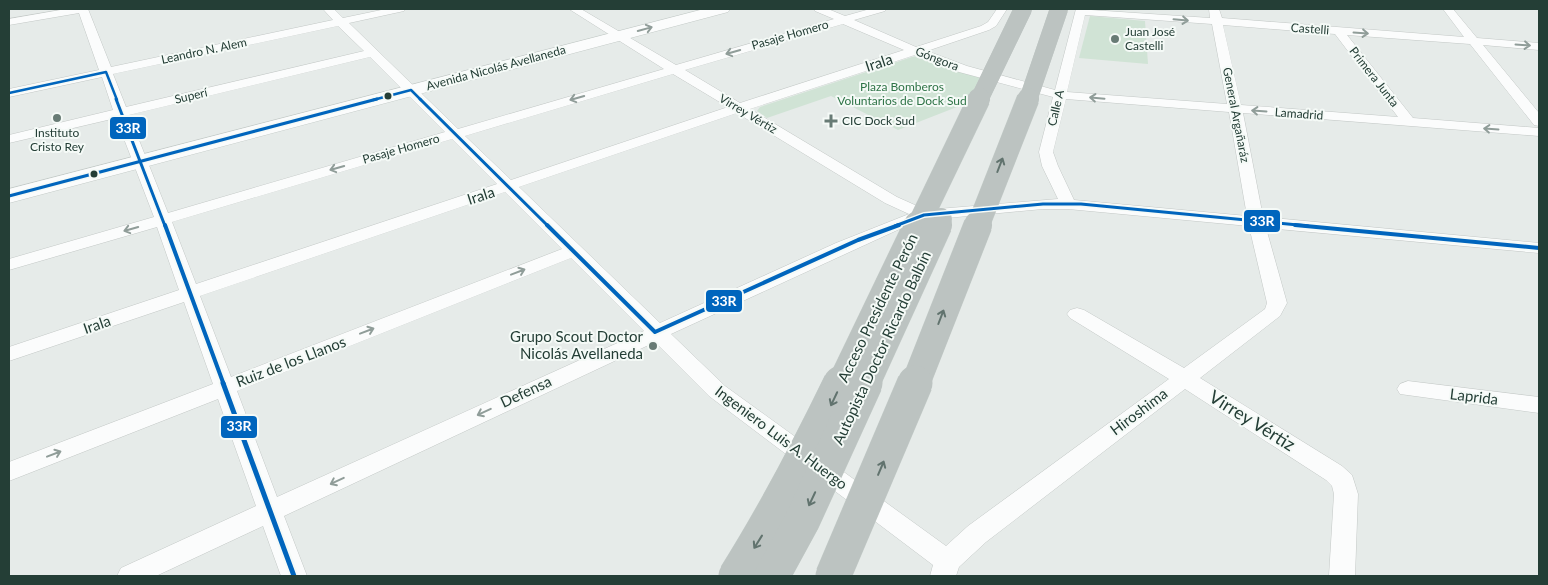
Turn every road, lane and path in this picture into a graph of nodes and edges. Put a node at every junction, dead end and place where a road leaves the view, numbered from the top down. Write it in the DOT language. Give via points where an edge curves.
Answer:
graph roads {
  1 [pos="83,9"];
  2 [pos="328,9"];
  3 [pos="400,9"];
  4 [pos="574,9"];
  5 [pos="722,9"];
  6 [pos="819,9"];
  7 [pos="881,9"];
  8 [pos="1002,9"];
  9 [pos="1023,9"];
  10 [pos="1037,9"];
  11 [pos="1073,9"];
  12 [pos="1448,9"];
  13 [pos="1216,16"];
  14 [pos="843,20"];
  15 [pos="9,22"];
  16 [pos="340,22"];
  17 [pos="1339,32"];
  18 [pos="619,36"];
  19 [pos="1475,42"];
  20 [pos="1539,46"];
  21 [pos="916,51"];
  22 [pos="373,53"];
  23 [pos="674,69"];
  24 [pos="106,72"];
  25 [pos="412,90"];
  26 [pos="9,93"];
  27 [pos="1059,95"];
  28 [pos="739,108"];
  29 [pos="1236,109"];
  30 [pos="121,113"];
  31 [pos="1409,122"];
  32 [pos="1539,122"];
  33 [pos="1539,132"];
  34 [pos="456,133"];
  35 [pos="9,140"];
  36 [pos="140,162"];
  37 [pos="510,187"];
  38 [pos="9,196"];
  39 [pos="1068,204"];
  40 [pos="924,215"];
  41 [pos="164,220"];
  42 [pos="1256,222"];
  43 [pos="1539,248"];
  44 [pos="573,251"];
  45 [pos="9,265"];
  46 [pos="190,293"];
  47 [pos="1077,314"];
  48 [pos="655,332"];
  49 [pos="9,354"];
  50 [pos="1184,378"];
  51 [pos="224,388"];
  52 [pos="1408,389"];
  53 [pos="1539,404"];
  54 [pos="9,472"];
  55 [pos="270,512"];
  56 [pos="945,568"];
  57 [pos="130,576"];
  58 [pos="294,576"];
  59 [pos="736,576"];
  60 [pos="772,576"];
  61 [pos="833,576"];
  62 [pos="1342,576"];
  1 -- 15 [label="street"];
  1 -- 24 [label="street"];
  2 -- 16 [label="street, Ingeniero Luis A. Huergo"];
  3 -- 16 [label="street, Leandro N. Alem"];
  4 -- 18 [label="street, Virrey Vértiz"];
  18 -- 5 [label="main road, Avenida Nicolás Avellaneda, one-way"];
  6 -- 14 [label="street, Góngora"];
  7 -- 14 [label="street, Pasaje Homero"];
  8 -- 21 [label="street, Irala" via="989,26"];
  9 -- 59 [label="highway, Acceso Presidente Perón, one-way, bridge" via="816,436"];
  10 -- 60 [label="highway, Autopista Doctor Ricardo Balbín, one-way, bridge" via="802,521"];
  11 -- 13 [label="street, Castelli, one-way"];
  11 -- 27 [label="street, Calle A"];
  61 -- 11 [label="highway, one-way, bridge" via="904,412 1036,79"];
  12 -- 19 [label="street"];
  13 -- 17 [label="street, Castelli"];
  13 -- 29 [label="street, General Argañaráz"];
  14 -- 21 [label="street, Góngora"];
  14 -- 23 [label="street, Pasaje Homero, one-way"];
  16 -- 22 [label="street, Ingeniero Luis A. Huergo"];
  16 -- 24 [label="street, Leandro N. Alem"];
  17 -- 19 [label="street, Castelli, one-way"];
  17 -- 31 [label="street, Primera Junta"];
  18 -- 23 [label="street, Virrey Vértiz"];
  18 -- 25 [label="main road, Avenida Nicolás Avellaneda"];
  19 -- 20 [label="street, Castelli, one-way"];
  19 -- 32 [label="street"];
  21 -- 27 [label="street, Góngora" via="970,72"];
  21 -- 28 [label="street, Irala"];
  22 -- 25 [label="street, Ingeniero Luis A. Huergo"];
  22 -- 30 [label="street, Superí"];
  23 -- 28 [label="street, Virrey Vértiz"];
  23 -- 34 [label="street, Pasaje Homero, one-way"];
  24 -- 26 [label="street, Leandro N. Alem"];
  24 -- 30 [label="street"];
  25 -- 34 [label="street, Ingeniero Luis A. Huergo"];
  25 -- 36 [label="main road, Avenida Nicolás Avellaneda"];
  29 -- 27 [label="street, Lamadrid, one-way"];
  27 -- 39 [label="street, Calle A" via="1046,152"];
  28 -- 37 [label="street, Irala"];
  28 -- 40 [label="street, Virrey Vértiz" via="891,200"];
  31 -- 29 [label="street, Lamadrid, one-way"];
  29 -- 42 [label="street, General Argañaráz"];
  30 -- 35 [label="street, Superí"];
  30 -- 36 [label="street"];
  33 -- 31 [label="street, Lamadrid, one-way"];
  34 -- 37 [label="street, Ingeniero Luis A. Huergo"];
  34 -- 41 [label="street, Pasaje Homero, one-way"];
  36 -- 38 [label="main road, Avenida Nicolás Avellaneda"];
  36 -- 41 [label="street"];
  37 -- 44 [label="street, Ingeniero Luis A. Huergo"];
  37 -- 46 [label="street, Irala"];
  39 -- 40 [label="street"];
  39 -- 42 [label="street"];
  40 -- 48 [label="street, Defensa" via="858,240"];
  41 -- 45 [label="street, Pasaje Homero, one-way"];
  41 -- 46 [label="street"];
  42 -- 43 [label="street"];
  42 -- 50 [label="street, Hiroshima" via="1277,303 1273,312"];
  44 -- 48 [label="street, Ingeniero Luis A. Huergo"];
  51 -- 44 [label="street, Ruiz de los Llanos, one-way"];
  46 -- 49 [label="street, Irala"];
  46 -- 51 [label="street"];
  47 -- 50 [label="street, Virrey Vértiz"];
  48 -- 55 [label="street, Defensa, one-way"];
  48 -- 56 [label="street, Ingeniero Luis A. Huergo" via="730,403"];
  50 -- 56 [label="street, Hiroshima" via="977,534"];
  50 -- 62 [label="street, Virrey Vértiz" via="1334,473 1343,482 1346,494"];
  54 -- 51 [label="street, Ruiz de los Llanos, one-way"];
  51 -- 55 [label="street"];
  52 -- 53 [label="street, Laprida"];
  55 -- 57 [label="street, Defensa"];
  55 -- 58 [label="street"];
}
